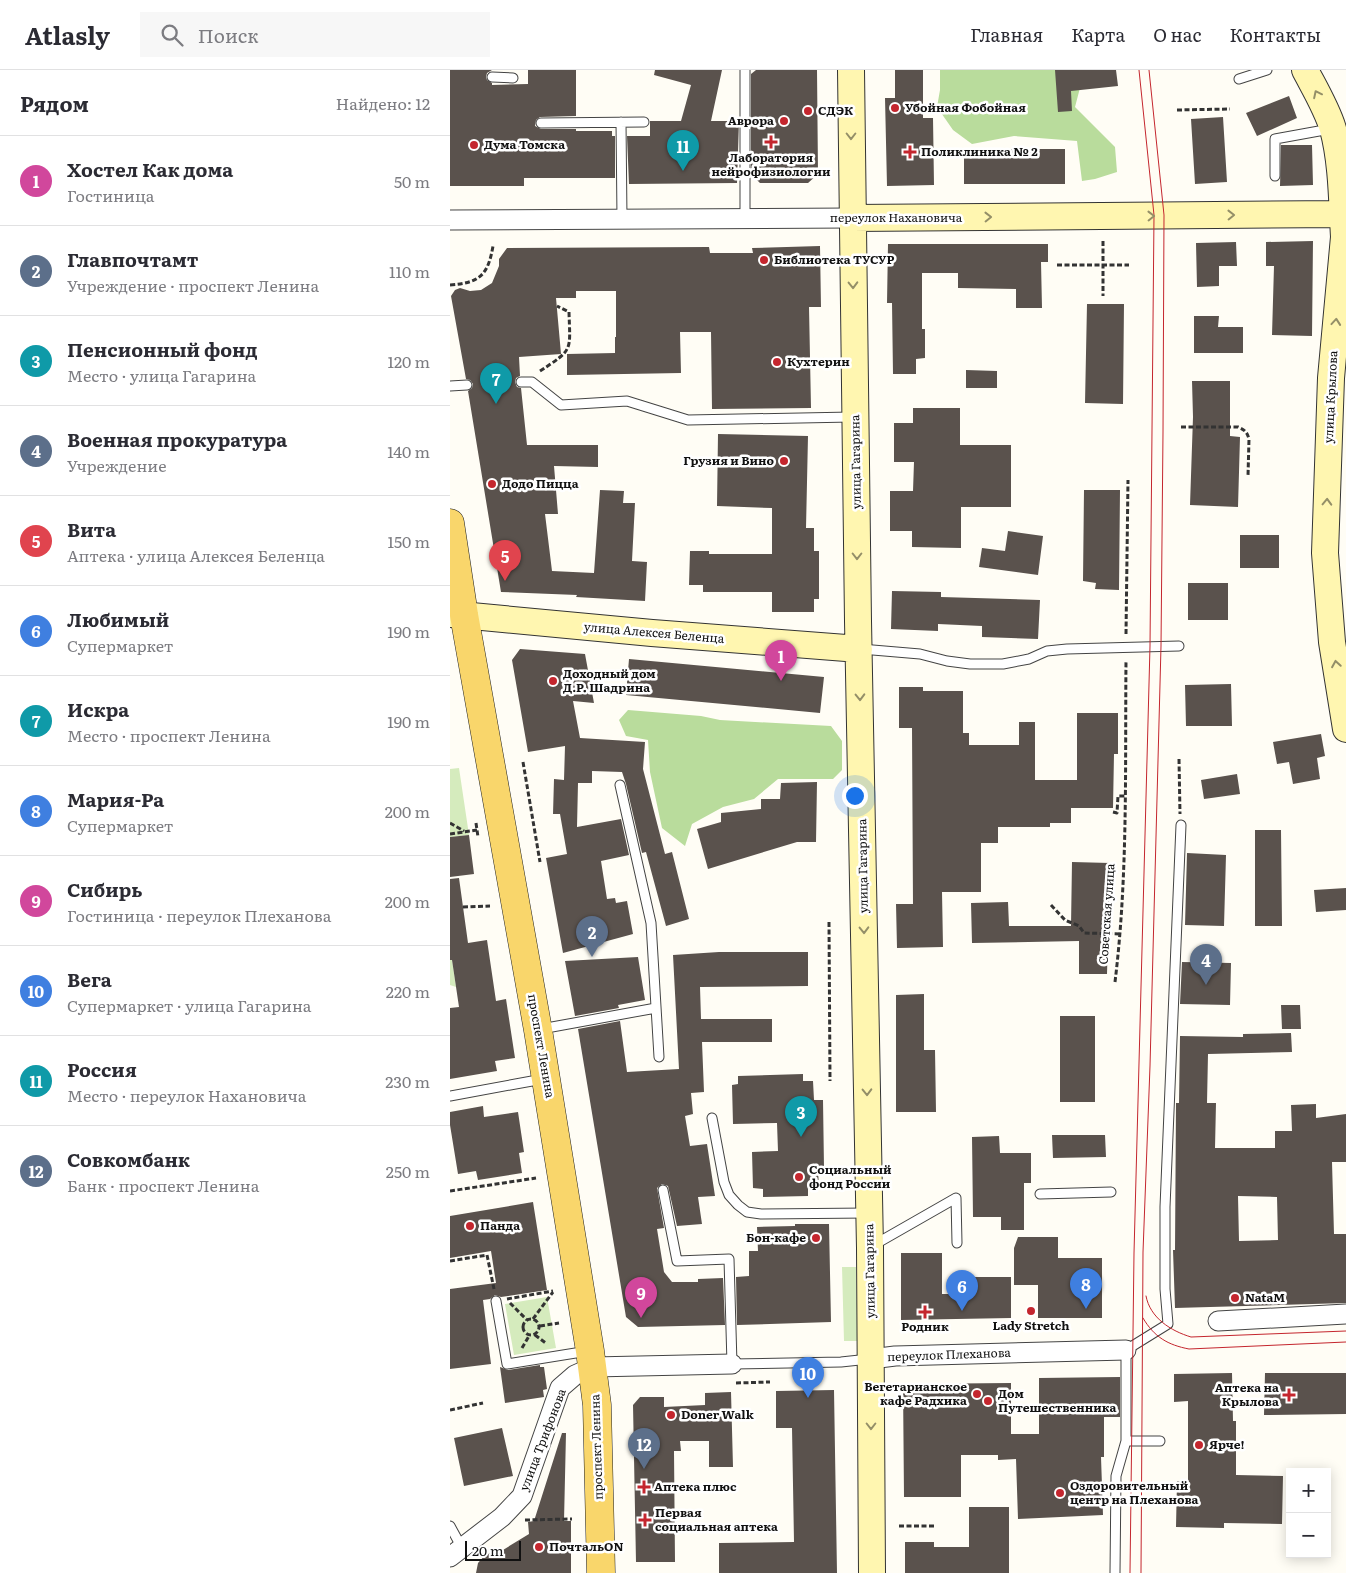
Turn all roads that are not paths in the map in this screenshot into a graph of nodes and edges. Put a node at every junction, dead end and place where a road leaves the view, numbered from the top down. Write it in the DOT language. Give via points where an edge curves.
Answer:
graph roads {
  1 [pos="745,70"];
  2 [pos="851,70"];
  3 [pos="1267,70"];
  4 [pos="1305,70"];
  5 [pos="492,77"];
  6 [pos="513,78"];
  7 [pos="1239,79"];
  8 [pos="621,122"];
  9 [pos="644,122"];
  10 [pos="541,123"];
  11 [pos="1338,140"];
  12 [pos="1275,176"];
  13 [pos="1343,214"];
  14 [pos="852,218"];
  15 [pos="622,219"];
  16 [pos="745,219"];
  17 [pos="450,220"];
  18 [pos="1338,378"];
  19 [pos="521,382"];
  20 [pos="450,386"];
  21 [pos="467,386"];
  22 [pos="855,417"];
  23 [pos="450,523"];
  24 [pos="457,614"];
  25 [pos="1179,646"];
  26 [pos="858,648"];
  27 [pos="1346,729"];
  28 [pos="620,785"];
  29 [pos="1181,824"];
  30 [pos="656,1008"];
  31 [pos="538,1030"];
  32 [pos="660,1057"];
  33 [pos="546,1078"];
  34 [pos="450,1096"];
  35 [pos="712,1118"];
  36 [pos="663,1190"];
  37 [pos="1111,1192"];
  38 [pos="1040,1194"];
  39 [pos="870,1213"];
  40 [pos="957,1242"];
  41 [pos="870,1248"];
  42 [pos="496,1301"];
  43 [pos="1346,1314"];
  44 [pos="1218,1321"];
  45 [pos="1126,1350"];
  46 [pos="592,1359"];
  47 [pos="871,1359"];
  48 [pos="732,1364"];
  49 [pos="1126,1441"];
  50 [pos="1160,1441"];
  51 [pos="450,1526"];
  52 [pos="456,1552"];
  53 [pos="601,1573"];
  54 [pos="872,1573"];
  55 [pos="1116,1573"];
  1 -- 16 [label="lane"];
  2 -- 14 [label="main road, улица Гагарина, one-way"];
  3 -- 7 [label="lane"];
  11 -- 4 [label="main road, улица Крылова, one-way"];
  5 -- 6 [label="lane"];
  8 -- 9 [label="lane"];
  8 -- 10 [label="lane"];
  8 -- 15 [label="lane"];
  11 -- 12 [label="lane" via="1275,139"];
  11 -- 13 [label="main road, улица Крылова"];
  14 -- 13 [label="main road, переулок Нахановича, one-way"];
  18 -- 13 [label="main road, улица Крылова, one-way"];
  14 -- 16 [label="street, переулок Нахановича"];
  14 -- 22 [label="main road, улица Гагарина, one-way"];
  15 -- 16 [label="street, переулок Нахановича"];
  15 -- 17 [label="street, переулок Нахановича"];
  27 -- 18 [label="main road, улица Крылова, one-way" via="1332,642 1325,553"];
  19 -- 22 [label="lane" via="532,382 560,405 627,402 688,420"];
  20 -- 21 [label="lane"];
  22 -- 26 [label="main road, улица Гагарина, one-way"];
  23 -- 24 [label="main road, проспект Ленина"];
  24 -- 26 [label="main road, улица Алексея Беленца" via="662,634"];
  24 -- 31 [label="main road, проспект Ленина"];
  25 -- 26 [label="lane" via="1067,648 1002,664 970,664 920,654"];
  26 -- 39 [label="main road, улица Гагарина, one-way"];
  28 -- 30 [label="lane" via="652,922"];
  29 -- 45 [label="lane" via="1165,1207 1168,1324"];
  30 -- 31 [label="lane"];
  30 -- 32 [label="lane"];
  31 -- 33 [label="main road, проспект Ленина"];
  33 -- 34 [label="lane"];
  33 -- 46 [label="main road, проспект Ленина"];
  35 -- 39 [label="lane" via="724,1182 729,1195 748,1212"];
  36 -- 48 [label="lane" via="677,1261 729,1259"];
  37 -- 38 [label="lane"];
  39 -- 41 [label="main road, улица Гагарина"];
  40 -- 41 [label="lane" via="956,1198"];
  41 -- 47 [label="main road, улица Гагарина"];
  42 -- 46 [label="lane" via="507,1364"];
  43 -- 44 [label="street"];
  45 -- 47 [label="street, переулок Плеханова"];
  45 -- 49 [label="lane"];
  46 -- 48 [label="street, переулок Плеханова" via="623,1366"];
  46 -- 52 [label="street, улица Трифонова" via="560,1388 522,1496"];
  46 -- 53 [label="main road, проспект Ленина" via="597,1405"];
  47 -- 48 [label="lane, переулок Плеханова"];
  47 -- 54 [label="main road, улица Гагарина, one-way"];
  49 -- 50 [label="lane"];
  49 -- 55 [label="lane" via="1116,1476"];
  51 -- 52 [label="lane"];
}
